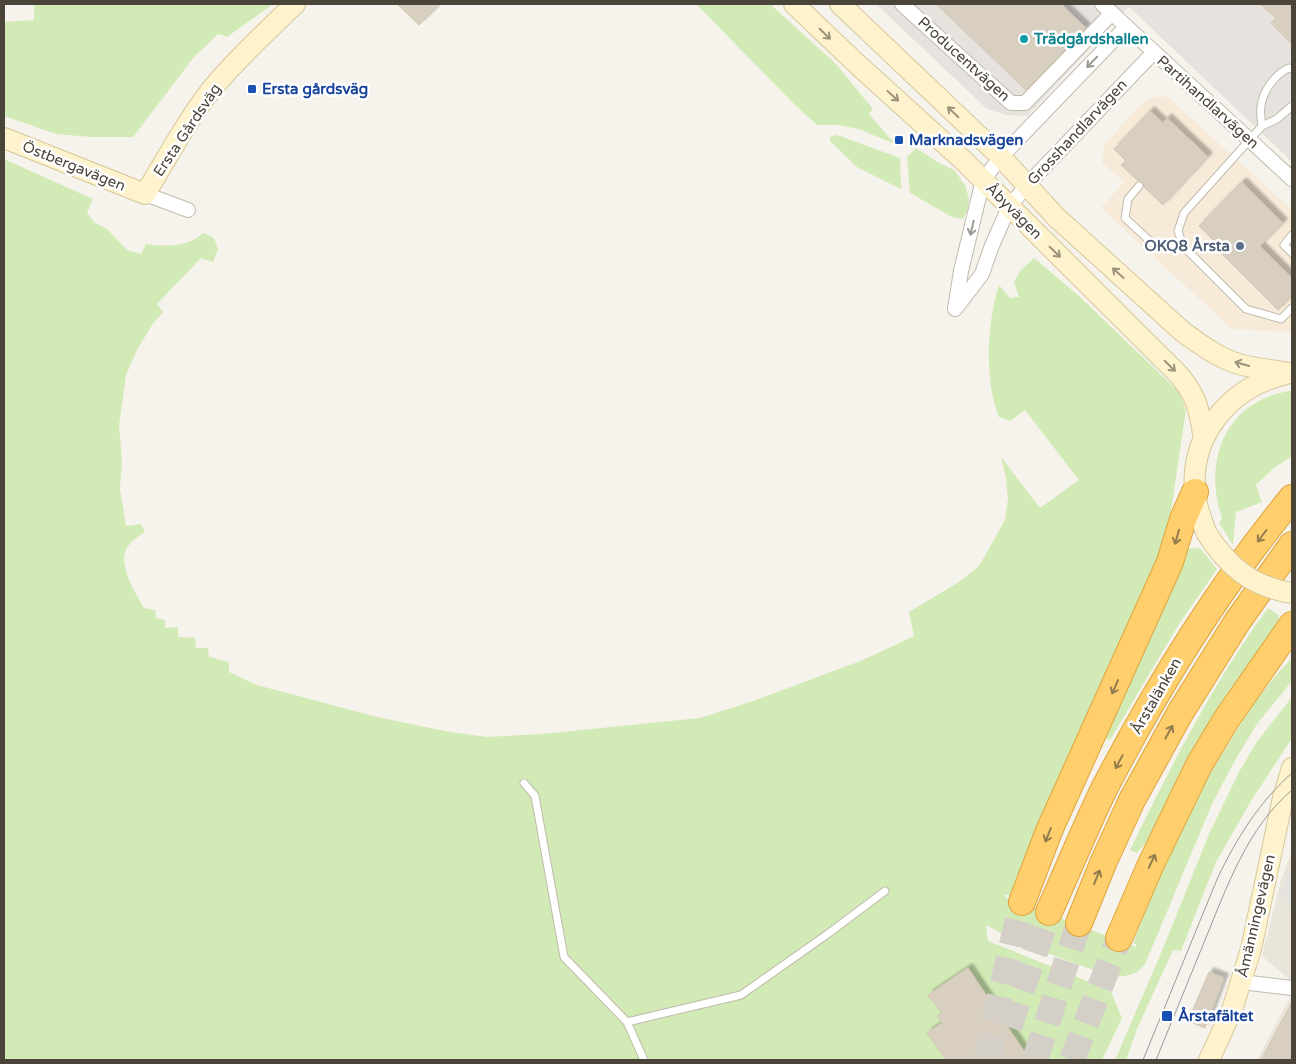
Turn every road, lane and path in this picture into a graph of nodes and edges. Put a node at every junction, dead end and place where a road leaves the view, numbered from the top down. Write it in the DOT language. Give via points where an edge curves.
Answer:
graph roads {
  1 [pos="295,4"];
  2 [pos="794,4"];
  3 [pos="840,4"];
  4 [pos="902,4"];
  5 [pos="1107,8"];
  6 [pos="1126,26"];
  7 [pos="1153,52"];
  8 [pos="1292,69"];
  9 [pos="1292,106"];
  10 [pos="1262,126"];
  11 [pos="4,138"];
  12 [pos="1251,140"];
  13 [pos="1001,158"];
  14 [pos="1292,179"];
  15 [pos="983,180"];
  16 [pos="1027,185"];
  17 [pos="1139,186"];
  18 [pos="145,194"];
  19 [pos="1009,207"];
  20 [pos="188,210"];
  21 [pos="1292,235"];
  22 [pos="1182,246"];
  23 [pos="1292,253"];
  24 [pos="1292,308"];
  25 [pos="1291,373"];
  26 [pos="1204,439"];
  27 [pos="1195,492"];
  28 [pos="1292,498"];
  29 [pos="1292,545"];
  30 [pos="1292,593"];
  31 [pos="1292,625"];
  32 [pos="1292,652"];
  33 [pos="1226,720"];
  34 [pos="1292,768"];
  35 [pos="524,783"];
  36 [pos="885,891"];
  37 [pos="1022,902"];
  38 [pos="1049,912"];
  39 [pos="1079,923"];
  40 [pos="1119,938"];
  41 [pos="1241,982"];
  42 [pos="1291,985"];
  43 [pos="627,1022"];
  44 [pos="644,1060"];
  45 [pos="1210,1060"];
  1 -- 18 [label="street, Ersta Gårdsväg" via="215,86"];
  2 -- 15 [label="street, Åbyvägen, one-way"];
  13 -- 3 [label="street, Åbyvägen, one-way"];
  4 -- 5 [label="street, Producentvägen" via="1011,103 1024,103"];
  5 -- 6 [label="street, Partihandlarvägen"];
  6 -- 7 [label="street, Partihandlarvägen"];
  6 -- 13 [label="street, Grosshandlarvägen, one-way"];
  7 -- 12 [label="street, Partihandlarvägen"];
  7 -- 16 [label="street, Grosshandlarvägen"];
  8 -- 10 [label="lane" via="1282,71 1264,93 1260,107"];
  9 -- 10 [label="lane"];
  10 -- 12 [label="lane"];
  11 -- 18 [label="street, Östbergavägen"];
  12 -- 14 [label="street, Partihandlarvägen"];
  12 -- 22 [label="lane" via="1184,213 1178,231"];
  13 -- 15 [label="street, Grosshandlarvägen"];
  13 -- 16 [label="street, Åbyvägen"];
  15 -- 19 [label="street, Åbyvägen"];
  15 -- 19 [label="street, Grosshandlarvägen, one-way" via="955,309 982,274"];
  16 -- 19 [label="street, Grosshandlarvägen"];
  25 -- 16 [label="street, Åbyvägen, one-way" via="1241,364 1195,341 1063,223"];
  17 -- 22 [label="lane" via="1128,199 1125,218 1152,243"];
  18 -- 20 [label="street"];
  19 -- 26 [label="street, Åbyvägen, one-way" via="1179,374 1197,402"];
  21 -- 23 [label="lane" via="1284,245"];
  22 -- 24 [label="lane" via="1246,309 1281,319"];
  25 -- 26 [label="street" via="1271,377 1238,395 1213,422"];
  26 -- 27 [label="street" via="1198,457"];
  27 -- 30 [label="street, bridge" via="1206,532 1223,556 1244,576 1261,585"];
  27 -- 37 [label="highway, one-way" via="1170,562 1049,832"];
  28 -- 38 [label="highway, Årstalänken, one-way" via="1211,605 1149,705 1104,789"];
  39 -- 29 [label="highway, Årstalänken, one-way" via="1132,800 1180,712 1237,622"];
  31 -- 33 [label="highway"];
  32 -- 33 [label="highway" via="1255,694"];
  40 -- 33 [label="highway, one-way" via="1150,864 1199,765"];
  34 -- 41 [label="street, Åmänningevägen"];
  35 -- 43 [label="lane" via="536,796 564,957"];
  36 -- 43 [label="lane" via="741,995"];
  41 -- 42 [label="street"];
  41 -- 45 [label="street, Åmänningevägen"];
  43 -- 44 [label="lane"];
}
